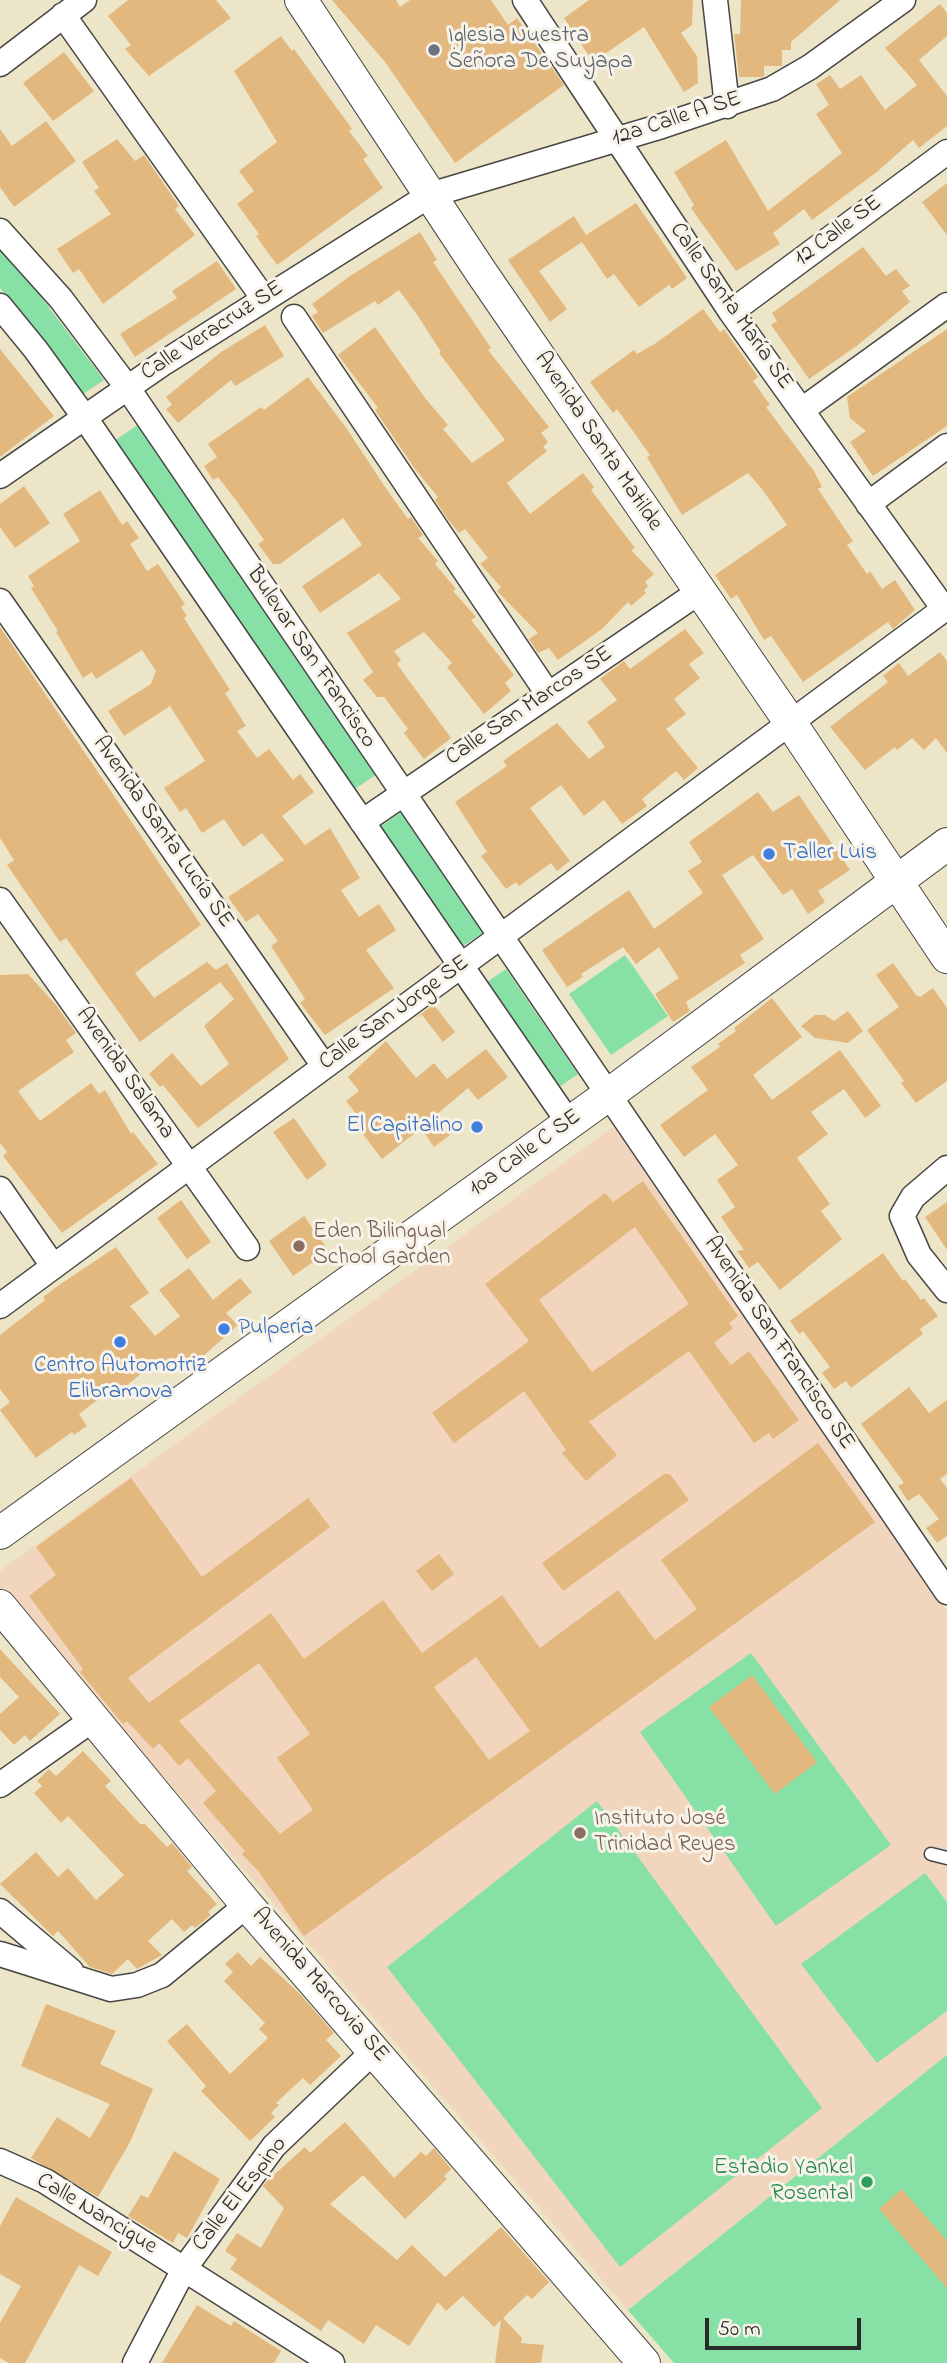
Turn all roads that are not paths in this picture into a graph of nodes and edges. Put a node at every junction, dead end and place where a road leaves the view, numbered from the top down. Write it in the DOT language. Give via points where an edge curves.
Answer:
graph roads {
  1 [pos="84,0"];
  2 [pos="301,0"];
  3 [pos="525,0"];
  4 [pos="715,0"];
  5 [pos="902,0"];
  6 [pos="63,15"];
  7 [pos="0,64"];
  8 [pos="727,106"];
  9 [pos="616,140"];
  10 [pos="947,152"];
  11 [pos="430,195"];
  12 [pos="0,231"];
  13 [pos="264,299"];
  14 [pos="947,305"];
  15 [pos="0,306"];
  16 [pos="731,312"];
  17 [pos="294,317"];
  18 [pos="127,387"];
  19 [pos="802,410"];
  20 [pos="85,418"];
  21 [pos="947,446"];
  22 [pos="0,476"];
  23 [pos="868,504"];
  24 [pos="699,592"];
  25 [pos="0,601"];
  26 [pos="945,608"];
  27 [pos="548,694"];
  28 [pos="790,722"];
  29 [pos="402,794"];
  30 [pos="362,821"];
  31 [pos="947,844"];
  32 [pos="896,881"];
  33 [pos="0,900"];
  34 [pos="500,937"];
  35 [pos="947,957"];
  36 [pos="461,965"];
  37 [pos="324,1066"];
  38 [pos="608,1095"];
  39 [pos="569,1123"];
  40 [pos="189,1166"];
  41 [pos="947,1168"];
  42 [pos="0,1189"];
  43 [pos="247,1248"];
  44 [pos="53,1266"];
  45 [pos="947,1290"];
  46 [pos="0,1306"];
  47 [pos="0,1533"];
  48 [pos="947,1592"];
  49 [pos="0,1606"];
  50 [pos="92,1720"];
  51 [pos="0,1785"];
  52 [pos="931,1854"];
  53 [pos="947,1858"];
  54 [pos="247,1905"];
  55 [pos="2,1920"];
  56 [pos="0,1954"];
  57 [pos="81,1979"];
  58 [pos="375,2050"];
  59 [pos="0,2161"];
  60 [pos="184,2269"];
  61 [pos="135,2363"];
  62 [pos="332,2363"];
  63 [pos="644,2363"];
  1 -- 6 [label="street"];
  2 -- 11 [label="street, Avenida Santa Matilde"];
  3 -- 9 [label="street, Calle Santa María SE"];
  4 -- 8 [label="street"];
  5 -- 8 [label="street, 12a Calle A SE" via="810,67 772,89"];
  6 -- 7 [label="street"];
  6 -- 13 [label="street"];
  8 -- 9 [label="street, 12a Calle A SE"];
  9 -- 11 [label="street, 12a Calle A SE"];
  9 -- 16 [label="street, Calle Santa María SE"];
  10 -- 16 [label="street, 12 Calle SE"];
  11 -- 13 [label="street, Calle Veracruz SE"];
  11 -- 24 [label="street, Avenida Santa Matilde"];
  12 -- 18 [label="street, Bulevar San Francisco" via="61,299"];
  13 -- 18 [label="street, Calle Veracruz SE"];
  14 -- 19 [label="street"];
  15 -- 20 [label="street"];
  16 -- 19 [label="street, Calle Santa María SE"];
  17 -- 27 [label="street"];
  18 -- 20 [label="street, Calle Veracruz SE"];
  18 -- 29 [label="street, Bulevar San Francisco"];
  19 -- 23 [label="street, Calle Santa María SE"];
  20 -- 22 [label="street, Calle Veracruz SE"];
  20 -- 30 [label="street"];
  21 -- 23 [label="street"];
  23 -- 26 [label="street, Calle Santa María SE"];
  24 -- 27 [label="street, Calle San Marcos SE"];
  24 -- 28 [label="street, Avenida Santa Matilde"];
  25 -- 37 [label="street, Avenida Santa Lucía SE"];
  26 -- 28 [label="street, Calle San Jorge SE"];
  27 -- 29 [label="street, Calle San Marcos SE"];
  28 -- 32 [label="street, Avenida Santa Matilde"];
  28 -- 34 [label="street, Calle San Jorge SE"];
  29 -- 30 [label="street, Calle San Marcos SE"];
  29 -- 34 [label="street, Bulevar San Francisco"];
  30 -- 36 [label="street"];
  31 -- 32 [label="street, 10a Calle C SE"];
  32 -- 35 [label="street, Avenida Santa Matilde"];
  32 -- 38 [label="street, 10a Calle C SE"];
  33 -- 40 [label="street, Avenida Salama"];
  34 -- 36 [label="street, Calle San Jorge SE"];
  34 -- 38 [label="street, Bulevar San Francisco"];
  36 -- 37 [label="street, Calle San Jorge SE"];
  36 -- 39 [label="street"];
  37 -- 40 [label="street, Calle San Jorge SE"];
  38 -- 39 [label="street, 10a Calle C SE"];
  38 -- 48 [label="street, Avenida San Francisco SE"];
  39 -- 47 [label="street, 10a Calle C SE"];
  40 -- 43 [label="street, Avenida Salama"];
  40 -- 44 [label="street, Calle San Jorge SE"];
  41 -- 45 [label="street" via="913,1196 902,1216 919,1255"];
  42 -- 44 [label="street"];
  44 -- 46 [label="street, Calle San Jorge SE"];
  49 -- 50 [label="street, Avenida Marcovia SE"];
  50 -- 51 [label="street"];
  50 -- 54 [label="street, Avenida Marcovia SE"];
  52 -- 53 [label="lane"];
  54 -- 57 [label="street" via="162,1975 137,1986 111,1989"];
  54 -- 58 [label="street, Avenida Marcovia SE"];
  55 -- 57 [label="street"];
  56 -- 57 [label="street"];
  58 -- 60 [label="street, Calle El Espino" via="274,2146"];
  58 -- 63 [label="street, Avenida Marcovia SE"];
  59 -- 60 [label="street, Calle Nancigue" via="45,2181"];
  60 -- 61 [label="street, Calle El Espino"];
  60 -- 62 [label="street, Calle Nancigue"];
}
